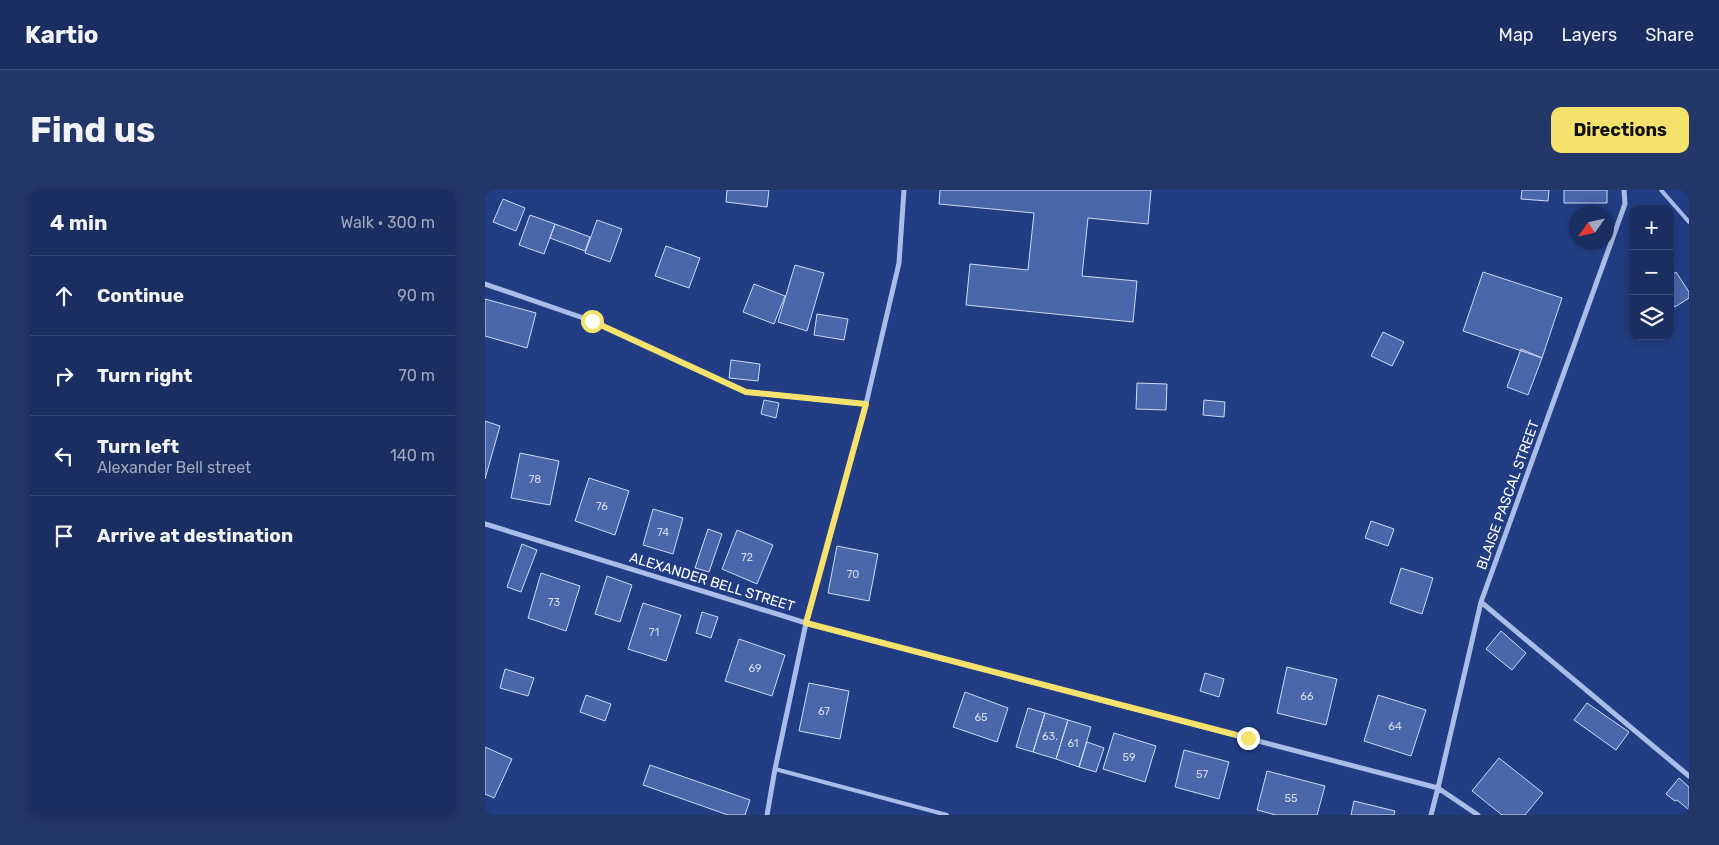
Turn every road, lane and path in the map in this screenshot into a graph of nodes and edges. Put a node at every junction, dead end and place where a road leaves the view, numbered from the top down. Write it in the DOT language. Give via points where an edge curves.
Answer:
graph roads {
  1 [pos="904,190"];
  2 [pos="1624,190"];
  3 [pos="1661,190"];
  4 [pos="1689,222"];
  5 [pos="485,284"];
  6 [pos="866,404"];
  7 [pos="485,524"];
  8 [pos="1481,602"];
  9 [pos="806,623"];
  10 [pos="775,769"];
  11 [pos="1689,776"];
  12 [pos="1438,788"];
  13 [pos="767,815"];
  14 [pos="947,815"];
  15 [pos="1431,815"];
  16 [pos="1478,815"];
  1 -- 6 [label="street" via="899,263"];
  2 -- 8 [label="street, BLAISE PASCAL STREET" via="1625,204"];
  3 -- 4 [label="lane"];
  5 -- 6 [label="street" via="592,321 746,392"];
  6 -- 9 [label="street"];
  7 -- 9 [label="street, ALEXANDER BELL STREET"];
  8 -- 11 [label="street"];
  8 -- 12 [label="street, BLAISE PASCAL STREET"];
  9 -- 10 [label="street"];
  9 -- 12 [label="street, ALEXANDER BELL STREET"];
  10 -- 13 [label="street"];
  10 -- 14 [label="lane"];
  12 -- 15 [label="street, BLAISE PASCAL STREET"];
  12 -- 16 [label="street, ALEXANDER BELL STREET"];
}
